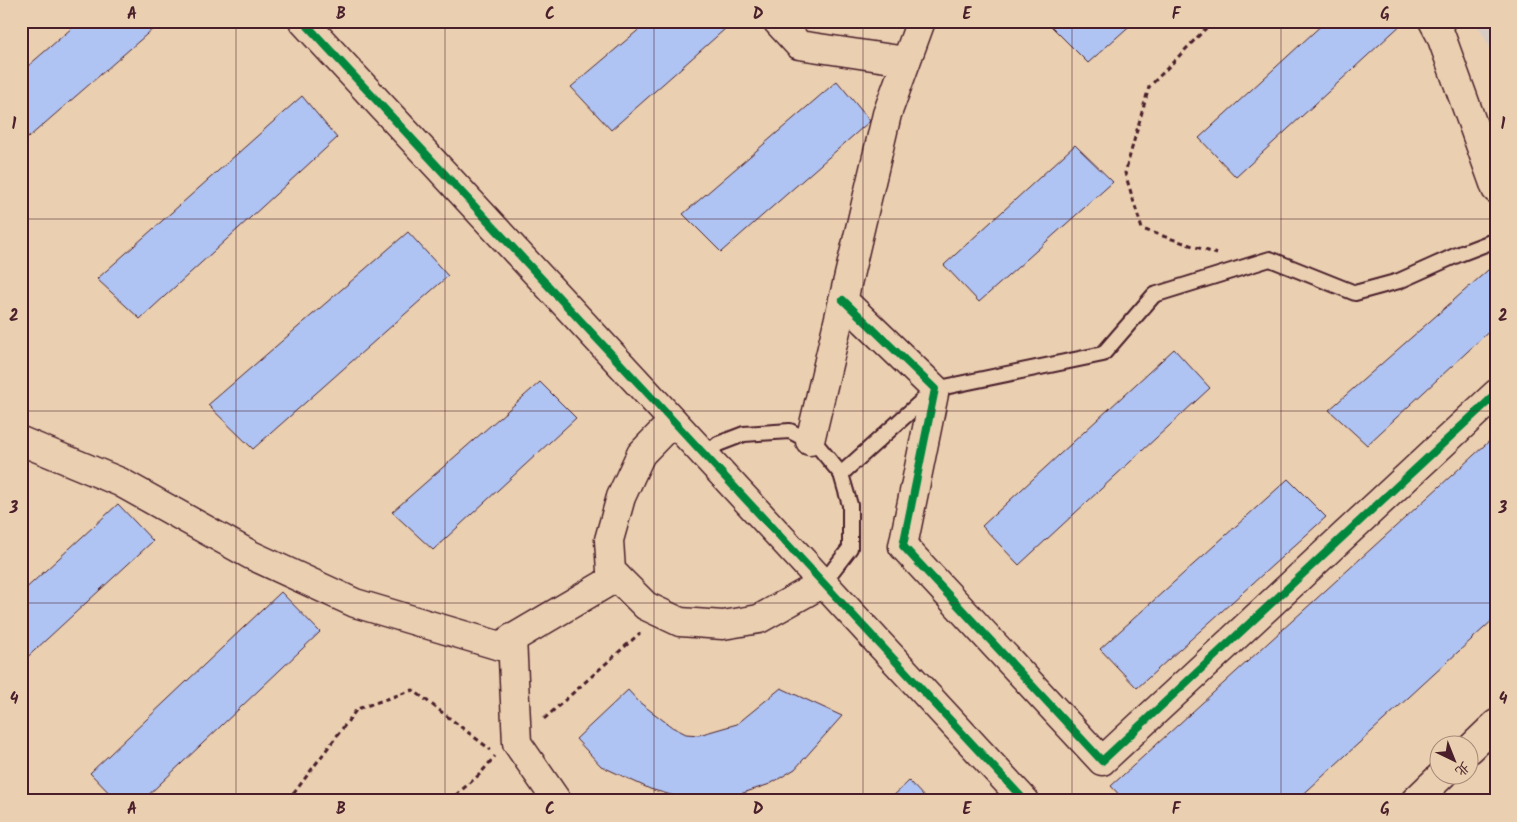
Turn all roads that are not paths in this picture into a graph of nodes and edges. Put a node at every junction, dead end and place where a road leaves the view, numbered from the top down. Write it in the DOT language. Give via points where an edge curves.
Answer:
graph roads {
  1 [pos="303,21"];
  2 [pos="777,21"];
  3 [pos="920,21"];
  4 [pos="1433,21"];
  5 [pos="906,61"];
  6 [pos="1496,189"];
  7 [pos="1496,240"];
  8 [pos="843,300"];
  9 [pos="935,389"];
  10 [pos="1496,394"];
  11 [pos="673,421"];
  12 [pos="21,441"];
  13 [pos="810,441"];
  14 [pos="705,455"];
  15 [pos="841,474"];
  16 [pos="617,577"];
  17 [pos="823,583"];
  18 [pos="512,638"];
  19 [pos="1496,724"];
  20 [pos="1480,739"];
  21 [pos="1433,784"];
  22 [pos="557,801"];
  23 [pos="1025,801"];
  24 [pos="1415,801"];
  1 -- 11 [label="street"];
  2 -- 5 [label="street" via="799,45"];
  3 -- 5 [label="street"];
  4 -- 6 [label="street"];
  5 -- 8 [label="street" via="887,114"];
  7 -- 9 [label="lane" via="1399,281 1356,293 1270,259 1154,295 1103,354"];
  8 -- 9 [label="street"];
  8 -- 13 [label="street"];
  9 -- 10 [label="street" via="903,546 1102,761"];
  9 -- 15 [label="lane"];
  11 -- 14 [label="street"];
  11 -- 16 [label="street" via="641,454 621,497 609,540 612,571"];
  12 -- 18 [label="street" via="120,482 251,555 355,603 500,646"];
  13 -- 14 [label="lane" via="790,431 744,434 718,444"];
  13 -- 15 [label="lane"];
  14 -- 17 [label="street"];
  15 -- 17 [label="lane" via="850,505 850,548"];
  16 -- 17 [label="street" via="646,606 662,614 680,622 723,625 758,619"];
  16 -- 18 [label="street"];
  17 -- 23 [label="street"];
  18 -- 22 [label="street" via="517,743"];
  19 -- 20 [label="street"];
  21 -- 24 [label="street"];
}
